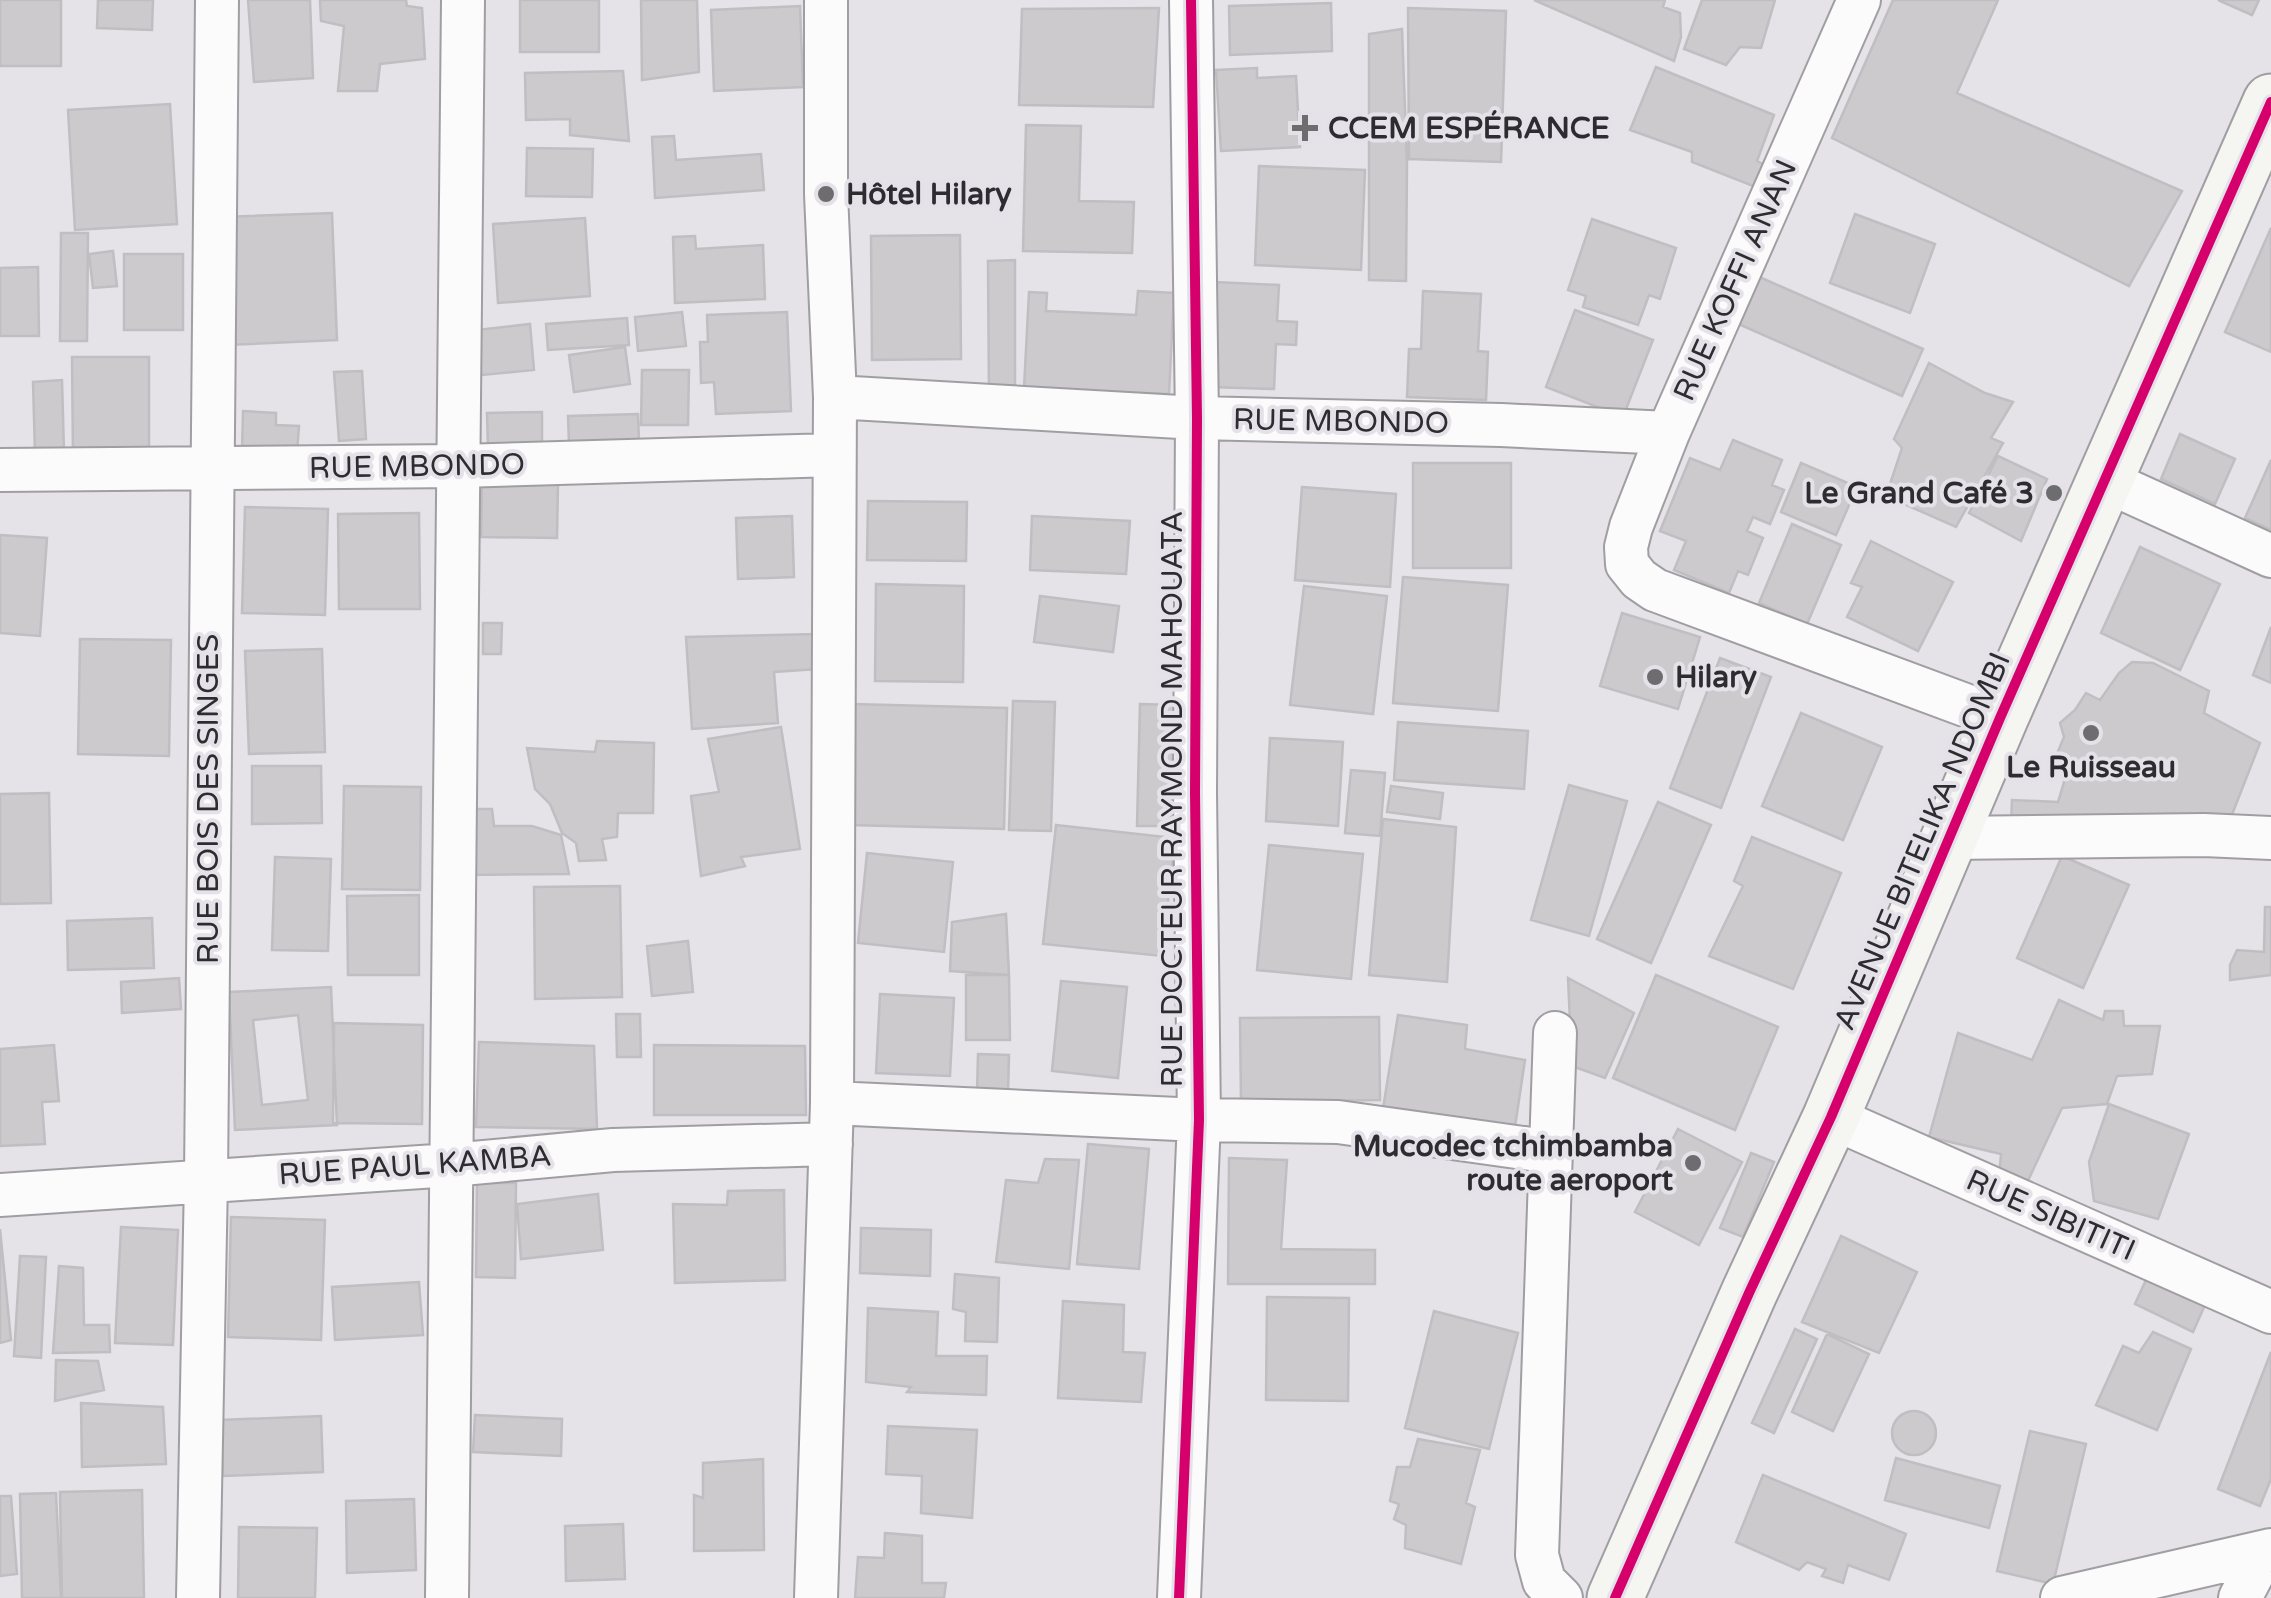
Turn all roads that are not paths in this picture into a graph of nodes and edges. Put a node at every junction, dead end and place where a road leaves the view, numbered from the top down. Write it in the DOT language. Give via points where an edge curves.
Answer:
graph roads {
  1 [pos="217,0"];
  2 [pos="463,0"];
  3 [pos="826,0"];
  4 [pos="1191,0"];
  5 [pos="1858,0"];
  6 [pos="2271,102"];
  7 [pos="2258,167"];
  8 [pos="835,397"];
  9 [pos="1197,418"];
  10 [pos="1668,433"];
  11 [pos="834,455"];
  12 [pos="460,466"];
  13 [pos="0,470"];
  14 [pos="212,470"];
  15 [pos="2104,480"];
  16 [pos="2271,556"];
  17 [pos="2000,718"];
  18 [pos="1950,838"];
  19 [pos="2271,838"];
  20 [pos="1555,1033"];
  21 [pos="1832,1117"];
  22 [pos="1198,1120"];
  23 [pos="832,1123"];
  24 [pos="1552,1152"];
  25 [pos="450,1165"];
  26 [pos="206,1179"];
  27 [pos="0,1195"];
  28 [pos="2271,1312"];
  29 [pos="2268,1551"];
  30 [pos="198,1598"];
  31 [pos="447,1598"];
  32 [pos="816,1598"];
  33 [pos="1179,1598"];
  34 [pos="1561,1598"];
  35 [pos="1615,1598"];
  36 [pos="2062,1598"];
  37 [pos="2240,1598"];
  1 -- 14 [label="street, RUE BOIS DES SINGES"];
  2 -- 12 [label="street"];
  3 -- 8 [label="street"];
  4 -- 9 [label="street, RUE DOCTEUR RAYMOND MAHOUATA"];
  5 -- 10 [label="street, RUE KOFFI ANAN"];
  6 -- 7 [label="street, AVENUE BITELIKA NDOMBI"];
  7 -- 15 [label="street, AVENUE BITELIKA NDOMBI"];
  8 -- 9 [label="street, RUE MBONDO"];
  8 -- 11 [label="street"];
  9 -- 10 [label="street, RUE MBONDO"];
  9 -- 22 [label="street, RUE DOCTEUR RAYMOND MAHOUATA"];
  10 -- 17 [label="street, RUE KOFFI ANAN" via="1626,546 1627,564 1638,579"];
  11 -- 12 [label="street, RUE MBONDO"];
  11 -- 23 [label="street"];
  12 -- 14 [label="street, RUE MBONDO"];
  12 -- 25 [label="street"];
  13 -- 14 [label="street, RUE MBONDO"];
  14 -- 26 [label="street, RUE BOIS DES SINGES"];
  15 -- 16 [label="street"];
  15 -- 17 [label="street, AVENUE BITELIKA NDOMBI"];
  17 -- 18 [label="street, AVENUE BITELIKA NDOMBI"];
  18 -- 19 [label="street"];
  18 -- 21 [label="street, AVENUE BITELIKA NDOMBI"];
  20 -- 24 [label="street"];
  21 -- 28 [label="street, RUE SIBITITI"];
  21 -- 35 [label="street, AVENUE BITELIKA NDOMBI"];
  22 -- 23 [label="street, RUE PAUL KAMBA"];
  22 -- 24 [label="street, RUE PAUL KAMBA" via="1338,1122"];
  22 -- 33 [label="street, RUE DOCTEUR RAYMOND MAHOUATA"];
  23 -- 25 [label="street, RUE PAUL KAMBA"];
  23 -- 32 [label="street"];
  24 -- 34 [label="street" via="1537,1555 1544,1581"];
  25 -- 26 [label="street, RUE PAUL KAMBA"];
  25 -- 31 [label="street"];
  26 -- 27 [label="street, RUE PAUL KAMBA"];
  26 -- 30 [label="street, RUE BOIS DES SINGES"];
  29 -- 36 [label="street"];
  29 -- 37 [label="street"];
}
